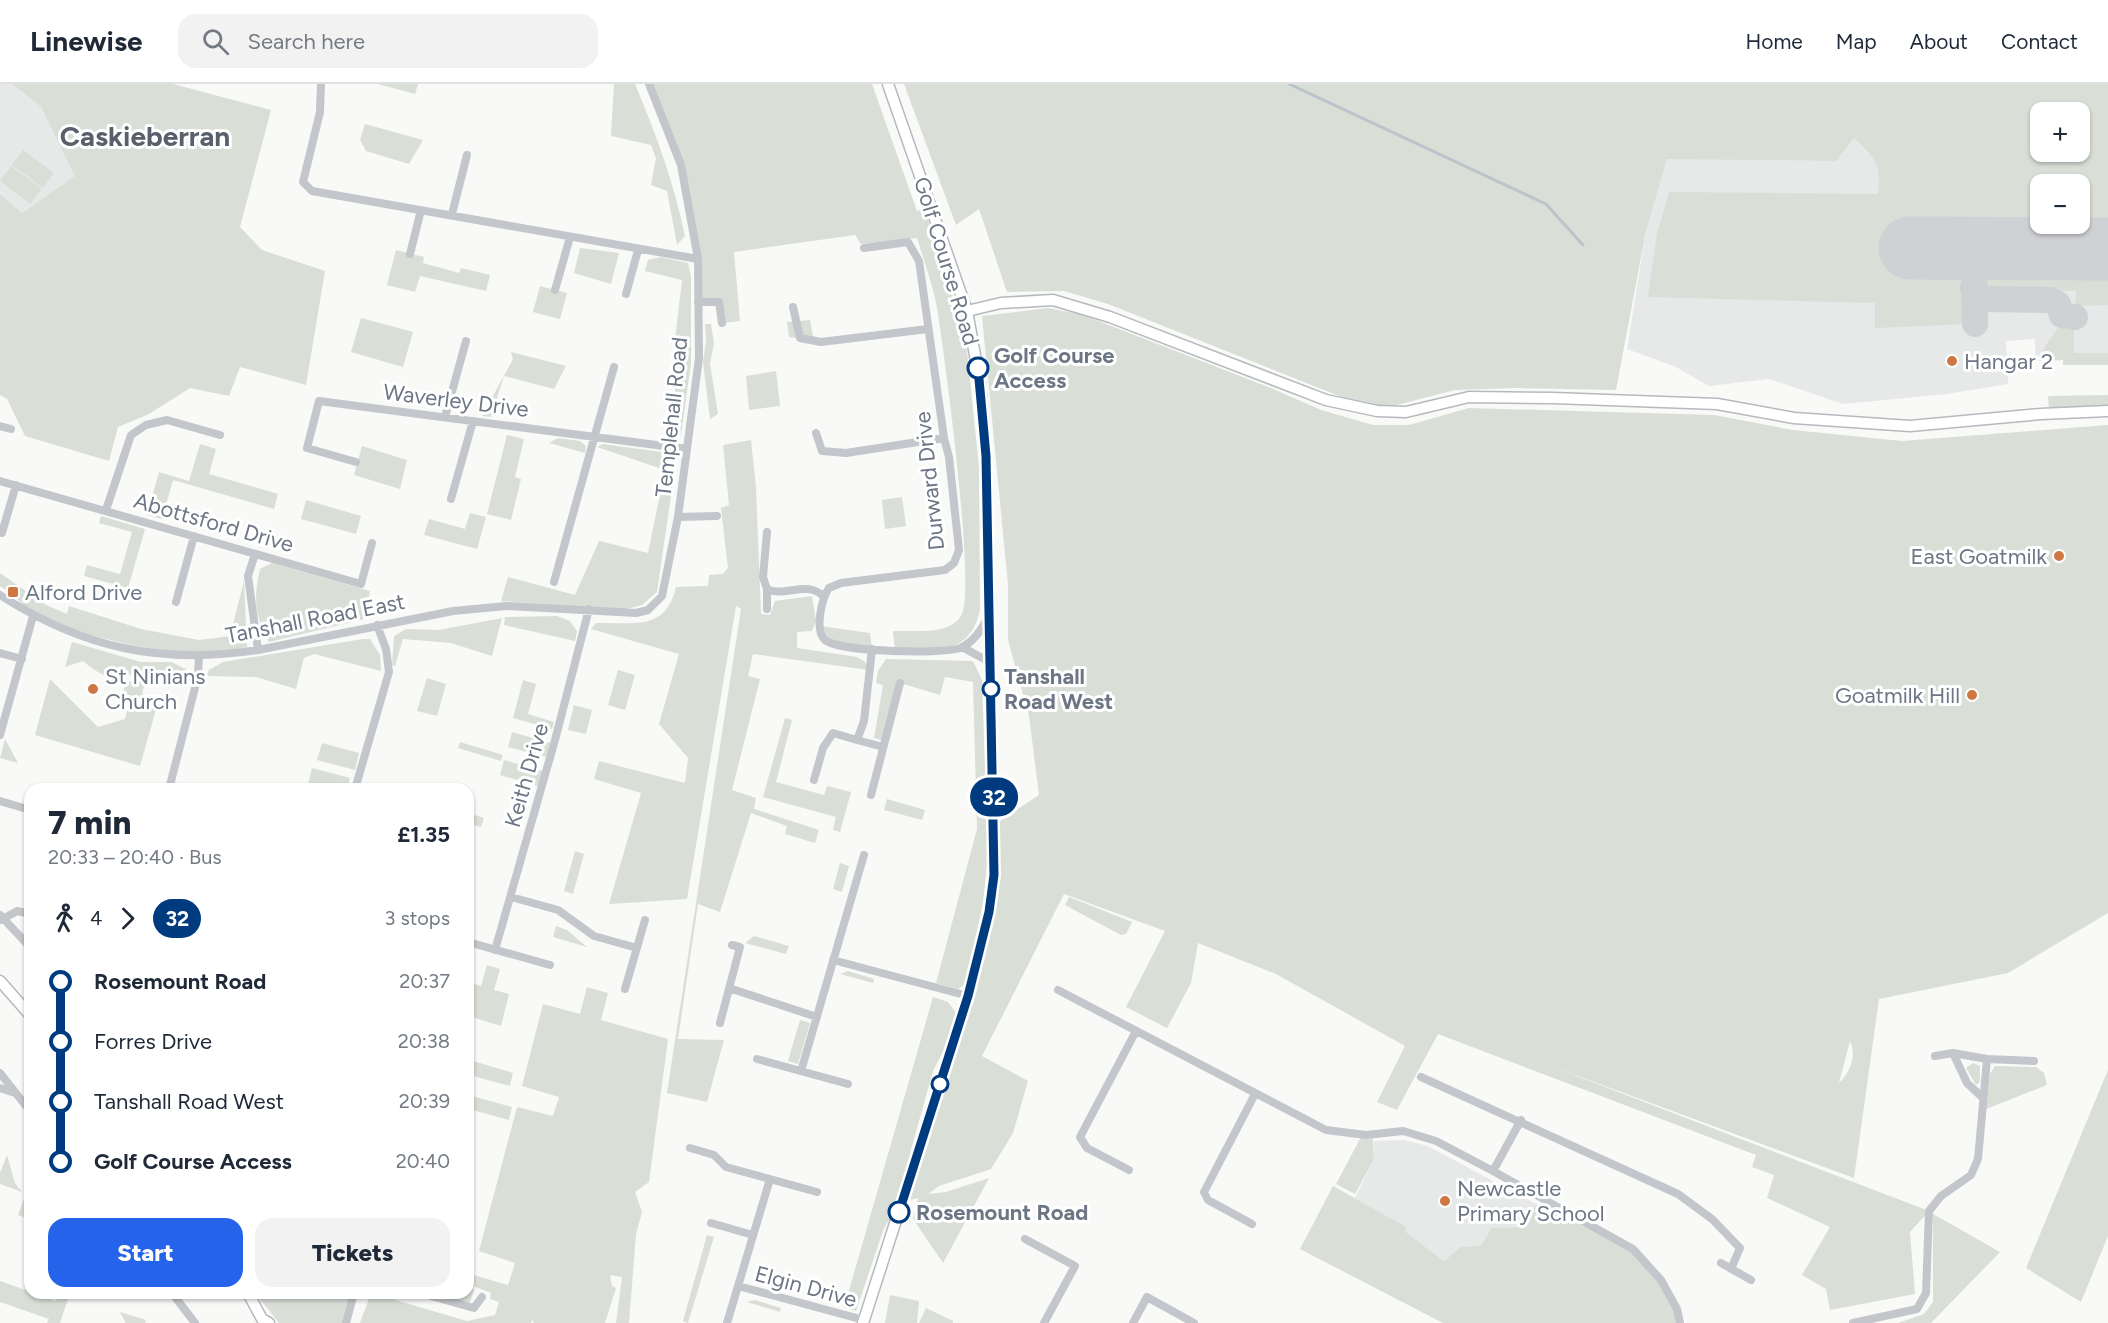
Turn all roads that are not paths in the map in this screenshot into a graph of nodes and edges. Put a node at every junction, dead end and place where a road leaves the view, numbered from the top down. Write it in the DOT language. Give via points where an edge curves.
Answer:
graph roads {
  1 [pos="321,84"];
  2 [pos="649,84"];
  3 [pos="888,84"];
  4 [pos="468,155"];
  5 [pos="421,210"];
  6 [pos="452,214"];
  7 [pos="570,237"];
  8 [pos="864,248"];
  9 [pos="638,250"];
  10 [pos="410,254"];
  11 [pos="698,260"];
  12 [pos="555,290"];
  13 [pos="626,294"];
  14 [pos="698,302"];
  15 [pos="793,307"];
  16 [pos="967,311"];
  17 [pos="722,323"];
  18 [pos="928,329"];
  19 [pos="466,341"];
  20 [pos="614,367"];
  21 [pos="2108,411"];
  22 [pos="445,417"];
  23 [pos="473,421"];
  24 [pos="0,426"];
  25 [pos="11,429"];
  26 [pos="816,433"];
  27 [pos="220,435"];
  28 [pos="595,436"];
  29 [pos="944,438"];
  30 [pos="687,449"];
  31 [pos="356,462"];
  32 [pos="0,481"];
  33 [pos="16,485"];
  34 [pos="451,499"];
  35 [pos="105,510"];
  36 [pos="717,516"];
  37 [pos="678,517"];
  38 [pos="767,532"];
  39 [pos="2,533"];
  40 [pos="194,536"];
  41 [pos="372,543"];
  42 [pos="255,554"];
  43 [pos="554,582"];
  44 [pos="767,589"];
  45 [pos="0,595"];
  46 [pos="824,597"];
  47 [pos="176,602"];
  48 [pos="589,609"];
  49 [pos="767,609"];
  50 [pos="648,610"];
  51 [pos="990,612"];
  52 [pos="33,616"];
  53 [pos="377,625"];
  54 [pos="962,648"];
  55 [pos="872,649"];
  56 [pos="258,650"];
  57 [pos="0,653"];
  58 [pos="200,656"];
  59 [pos="22,659"];
  60 [pos="991,665"];
  61 [pos="900,683"];
  62 [pos="0,735"];
  63 [pos="856,740"];
  64 [pos="883,747"];
  65 [pos="814,780"];
  66 [pos="171,783"];
  67 [pos="357,783"];
  68 [pos="871,795"];
  69 [pos="0,801"];
  70 [pos="24,808"];
  71 [pos="864,855"];
  72 [pos="511,897"];
  73 [pos="24,913"];
  74 [pos="1,918"];
  75 [pos="645,920"];
  76 [pos="24,941"];
  77 [pos="474,944"];
  78 [pos="732,945"];
  79 [pos="637,948"];
  80 [pos="495,950"];
  81 [pos="833,960"];
  82 [pos="550,965"];
  83 [pos="0,981"];
  84 [pos="729,988"];
  85 [pos="625,989"];
  86 [pos="1058,990"];
  87 [pos="968,996"];
  88 [pos="24,1008"];
  89 [pos="817,1017"];
  90 [pos="720,1023"];
  91 [pos="1136,1031"];
  92 [pos="1953,1053"];
  93 [pos="1935,1056"];
  94 [pos="757,1059"];
  95 [pos="1987,1059"];
  96 [pos="2034,1061"];
  97 [pos="801,1071"];
  98 [pos="0,1073"];
  99 [pos="1421,1077"];
  100 [pos="848,1084"];
  101 [pos="0,1088"];
  102 [pos="16,1094"];
  103 [pos="1255,1094"];
  104 [pos="1983,1098"];
  105 [pos="24,1104"];
  106 [pos="1521,1120"];
  107 [pos="690,1148"];
  108 [pos="1129,1170"];
  109 [pos="1493,1171"];
  110 [pos="770,1179"];
  111 [pos="817,1192"];
  112 [pos="711,1223"];
  113 [pos="1252,1224"];
  114 [pos="753,1235"];
  115 [pos="1025,1239"];
  116 [pos="1721,1263"];
  117 [pos="1731,1269"];
  118 [pos="1751,1280"];
  119 [pos="738,1286"];
  120 [pos="482,1297"];
  121 [pos="177,1299"];
  122 [pos="251,1299"];
  123 [pos="352,1299"];
  124 [pos="442,1299"];
  125 [pos="263,1322"];
  126 [pos="863,1322"];
  127 [pos="195,1323"];
  128 [pos="346,1323"];
  129 [pos="728,1323"];
  130 [pos="1044,1323"];
  131 [pos="1133,1323"];
  132 [pos="1194,1323"];
  133 [pos="1680,1323"];
  134 [pos="1852,1323"];
  1 -- 5 [label="street" via="320,112 305,186 312,191"];
  2 -- 11 [label="street, Templehall Road" via="681,165"];
  3 -- 16 [label="street, Golf Course Road"];
  4 -- 6 [label="street"];
  5 -- 6 [label="street"];
  5 -- 10 [label="street"];
  6 -- 7 [label="street"];
  7 -- 9 [label="street"];
  7 -- 12 [label="street"];
  8 -- 18 [label="street, Durward Drive" via="908,242 919,261"];
  9 -- 11 [label="street"];
  9 -- 13 [label="street"];
  11 -- 14 [label="street, Templehall Road"];
  14 -- 17 [label="street" via="719,302"];
  14 -- 30 [label="street, Templehall Road" via="699,358"];
  15 -- 18 [label="street" via="800,338 821,342"];
  16 -- 21 [label="street" via="1001,303 1053,300 1110,316 1326,400 1377,411 1406,412 1469,397 1564,398 1716,404 1794,418 1910,426"];
  16 -- 51 [label="street, Golf Course Road" via="984,417"];
  18 -- 29 [label="street, Durward Drive"];
  19 -- 22 [label="street"];
  20 -- 28 [label="street"];
  22 -- 23 [label="street, Waverley Drive"];
  22 -- 31 [label="street, Waverley Drive" via="319,401 307,448"];
  23 -- 28 [label="street, Waverley Drive"];
  23 -- 34 [label="street"];
  24 -- 25 [label="street"];
  26 -- 29 [label="street" via="822,451 846,453"];
  27 -- 35 [label="street" via="167,420 146,425 131,435"];
  28 -- 30 [label="street, Waverley Drive"];
  28 -- 43 [label="street"];
  29 -- 46 [label="street, Durward Drive" via="950,457 957,524 959,550 954,563 937,572 834,585"];
  30 -- 37 [label="street, Templehall Road"];
  32 -- 33 [label="street, Abottsford Drive"];
  33 -- 35 [label="street, Abottsford Drive"];
  33 -- 39 [label="street"];
  35 -- 40 [label="street, Abottsford Drive"];
  36 -- 37 [label="street"];
  37 -- 50 [label="street, Templehall Road" via="662,596"];
  38 -- 44 [label="street" via="763,577"];
  40 -- 42 [label="street, Abottsford Drive"];
  40 -- 47 [label="street"];
  41 -- 42 [label="street, Abottsford Drive" via="361,584"];
  42 -- 56 [label="street" via="248,576"];
  44 -- 46 [label="street" via="779,592 809,588"];
  44 -- 49 [label="street"];
  45 -- 52 [label="street, Tanshall Road East"];
  46 -- 55 [label="street" via="820,626 824,640"];
  48 -- 50 [label="street, Tanshall Road East" via="636,613"];
  48 -- 53 [label="street, Tanshall Road East" via="506,606"];
  48 -- 72 [label="street, Keith Drive"];
  51 -- 54 [label="street" via="979,633"];
  51 -- 60 [label="street, Golf Course Road"];
  52 -- 58 [label="street, Tanshall Road East" via="102,644 156,654"];
  52 -- 59 [label="street"];
  53 -- 56 [label="street, Tanshall Road East"];
  53 -- 67 [label="street" via="389,672"];
  54 -- 55 [label="street"];
  54 -- 60 [label="street"];
  55 -- 63 [label="street" via="864,721"];
  56 -- 58 [label="street, Tanshall Road East"];
  57 -- 59 [label="street"];
  58 -- 66 [label="street"];
  59 -- 62 [label="street"];
  60 -- 87 [label="street, Golf Course Road" via="994,875"];
  61 -- 64 [label="street"];
  63 -- 64 [label="street"];
  63 -- 65 [label="street" via="833,733 823,748"];
  64 -- 68 [label="street"];
  69 -- 70 [label="street"];
  71 -- 81 [label="street"];
  72 -- 79 [label="street" via="558,910 594,936"];
  72 -- 80 [label="street, Keith Drive"];
  73 -- 74 [label="street" via="17,911"];
  74 -- 76 [label="street"];
  75 -- 79 [label="street"];
  77 -- 80 [label="street"];
  78 -- 84 [label="street" via="740,947"];
  79 -- 85 [label="street"];
  80 -- 82 [label="street"];
  81 -- 87 [label="street"];
  81 -- 89 [label="street"];
  83 -- 88 [label="street"];
  84 -- 89 [label="street"];
  84 -- 90 [label="street"];
  86 -- 91 [label="street"];
  87 -- 126 [label="street, Golf Course Road"];
  89 -- 97 [label="street"];
  91 -- 103 [label="street"];
  91 -- 108 [label="street" via="1080,1137 1087,1148"];
  92 -- 93 [label="street"];
  92 -- 95 [label="street"];
  92 -- 104 [label="street" via="1967,1083"];
  94 -- 97 [label="street"];
  95 -- 96 [label="street"];
  95 -- 104 [label="street"];
  97 -- 100 [label="street"];
  98 -- 102 [label="street"];
  99 -- 106 [label="street"];
  101 -- 102 [label="street"];
  102 -- 105 [label="street"];
  103 -- 109 [label="street" via="1326,1130 1366,1135 1403,1131 1436,1141"];
  103 -- 113 [label="street" via="1204,1192 1208,1200"];
  104 -- 134 [label="street" via="1978,1159 1973,1171 1941,1196 1929,1211 1926,1293 1917,1309"];
  106 -- 109 [label="street"];
  106 -- 117 [label="street" via="1678,1194 1712,1219 1740,1248"];
  107 -- 110 [label="street" via="714,1155 726,1167"];
  109 -- 133 [label="street" via="1634,1249 1661,1280"];
  110 -- 111 [label="street"];
  110 -- 114 [label="street, Elgin Drive"];
  112 -- 114 [label="street, Elgin Drive"];
  114 -- 119 [label="street, Elgin Drive"];
  115 -- 130 [label="street" via="1075,1266"];
  116 -- 117 [label="street"];
  117 -- 118 [label="street"];
  119 -- 126 [label="street, Elgin Drive"];
  119 -- 129 [label="street, Elgin Drive"];
  120 -- 124 [label="street" via="474,1308"];
  121 -- 127 [label="street"];
  122 -- 125 [label="street"];
  123 -- 128 [label="street"];
  131 -- 132 [label="street" via="1147,1297"];
}
